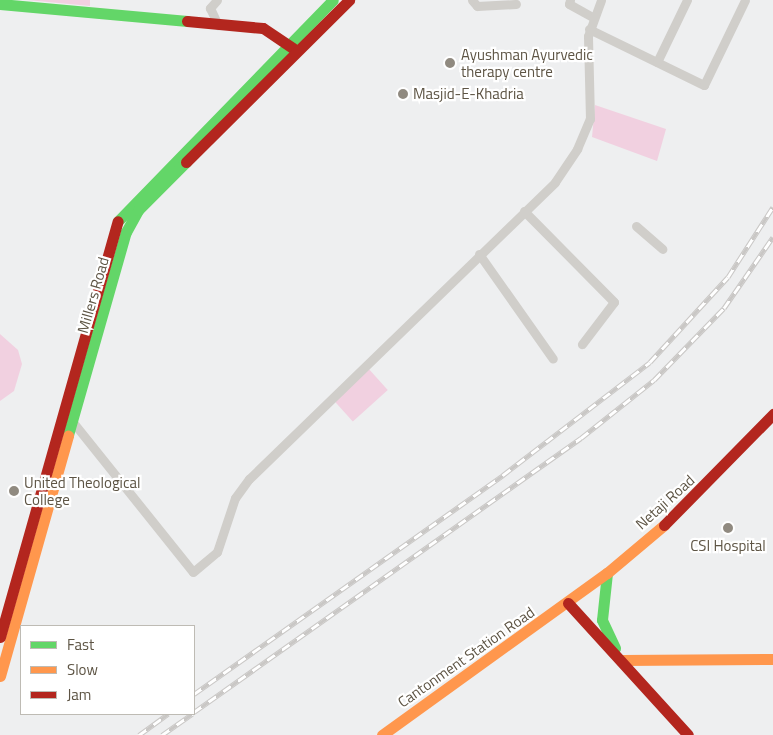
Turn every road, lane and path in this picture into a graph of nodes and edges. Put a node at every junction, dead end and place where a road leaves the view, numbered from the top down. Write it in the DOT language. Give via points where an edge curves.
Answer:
graph roads {
  1 [pos="217,0"];
  2 [pos="333,0"];
  3 [pos="349,0"];
  4 [pos="472,0"];
  5 [pos="570,0"];
  6 [pos="601,0"];
  7 [pos="687,0"];
  8 [pos="745,0"];
  9 [pos="0,4"];
  10 [pos="516,4"];
  11 [pos="592,17"];
  12 [pos="218,24"];
  13 [pos="589,29"];
  14 [pos="291,47"];
  15 [pos="657,62"];
  16 [pos="197,135"];
  17 [pos="206,143"];
  18 [pos="524,211"];
  19 [pos="636,226"];
  20 [pos="662,249"];
  21 [pos="479,254"];
  22 [pos="582,344"];
  23 [pos="86,352"];
  24 [pos="553,359"];
  25 [pos="773,414"];
  26 [pos="72,422"];
  27 [pos="607,572"];
  28 [pos="568,603"];
  29 [pos="0,637"];
  30 [pos="773,659"];
  31 [pos="621,660"];
  32 [pos="0,676"];
  33 [pos="382,735"];
  34 [pos="688,735"];
  1 -- 12 [label="street" via="210,8"];
  2 -- 14 [label="street, Millers Road"];
  3 -- 14 [label="street, Millers Road"];
  4 -- 10 [label="street" via="477,6"];
  5 -- 11 [label="street" via="569,4"];
  6 -- 11 [label="street"];
  7 -- 15 [label="street"];
  8 -- 15 [label="street" via="704,85"];
  9 -- 12 [label="street"];
  11 -- 13 [label="street"];
  12 -- 14 [label="street" via="263,28"];
  13 -- 15 [label="street"];
  13 -- 18 [label="street" via="590,119 577,150 555,182"];
  14 -- 16 [label="street, Millers Road"];
  14 -- 17 [label="street, Millers Road"];
  16 -- 17 [label="street"];
  16 -- 23 [label="street, Millers Road" via="118,220"];
  17 -- 23 [label="street, Millers Road" via="138,210 126,232"];
  18 -- 21 [label="street"];
  18 -- 22 [label="street" via="614,302"];
  19 -- 20 [label="street"];
  21 -- 24 [label="street"];
  21 -- 26 [label="street" via="249,479 235,498 217,552 193,572"];
  23 -- 26 [label="street, Millers Road"];
  23 -- 29 [label="street, Millers Road"];
  25 -- 27 [label="street, Netaji Road" via="680,512"];
  26 -- 32 [label="street, Millers Road"];
  27 -- 28 [label="street, Netaji Road"];
  27 -- 31 [label="street" via="602,620"];
  28 -- 31 [label="street"];
  28 -- 33 [label="street, Cantonment Station Road"];
  30 -- 31 [label="street"];
  31 -- 34 [label="street"];
}
